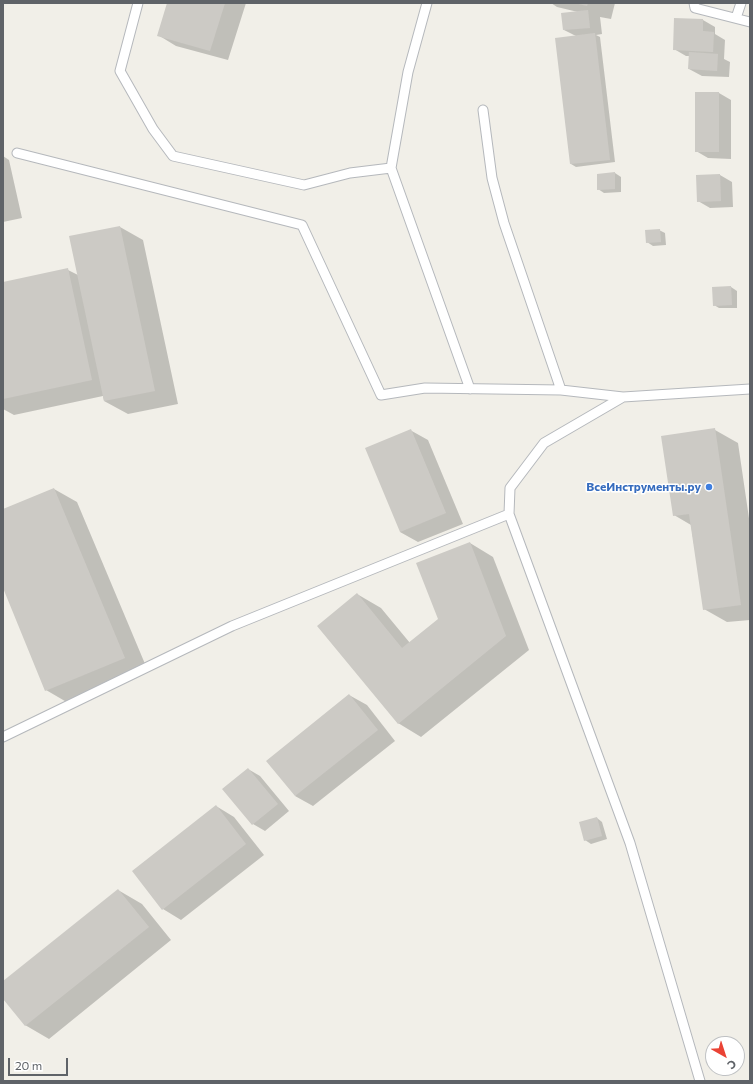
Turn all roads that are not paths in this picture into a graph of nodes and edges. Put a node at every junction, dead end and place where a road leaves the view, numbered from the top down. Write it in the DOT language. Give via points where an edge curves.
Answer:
graph roads {
  1 [pos="138,3"];
  2 [pos="427,3"];
  3 [pos="694,3"];
  4 [pos="741,3"];
  5 [pos="736,18"];
  6 [pos="750,22"];
  7 [pos="483,110"];
  8 [pos="17,153"];
  9 [pos="391,168"];
  10 [pos="470,389"];
  11 [pos="750,389"];
  12 [pos="561,390"];
  13 [pos="623,397"];
  14 [pos="509,514"];
  15 [pos="3,737"];
  16 [pos="700,1081"];
  1 -- 9 [label="lane" via="120,71 153,129 173,156 304,185"];
  2 -- 9 [label="lane" via="408,72"];
  3 -- 5 [label="lane" via="695,8"];
  4 -- 5 [label="lane"];
  5 -- 6 [label="lane"];
  7 -- 12 [label="lane" via="492,178 504,223"];
  8 -- 10 [label="lane" via="302,225 381,395 425,388"];
  9 -- 10 [label="lane"];
  10 -- 12 [label="lane"];
  11 -- 13 [label="lane"];
  12 -- 13 [label="lane"];
  13 -- 14 [label="lane" via="544,443 510,488"];
  14 -- 15 [label="lane" via="232,626"];
  14 -- 16 [label="lane" via="630,843"];
}
